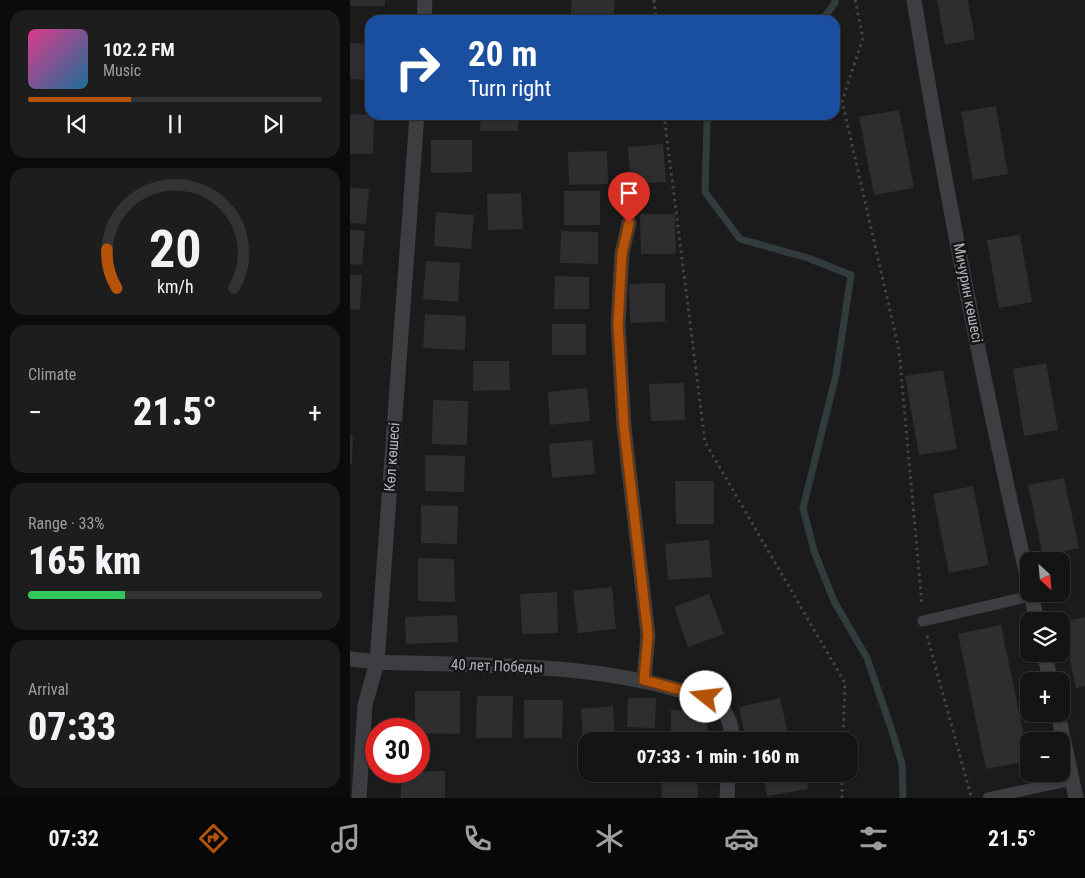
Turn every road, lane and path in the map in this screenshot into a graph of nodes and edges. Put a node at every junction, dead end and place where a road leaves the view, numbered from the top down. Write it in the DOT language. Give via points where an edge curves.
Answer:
graph roads {
  1 [pos="425,0"];
  2 [pos="654,0"];
  3 [pos="855,0"];
  4 [pos="914,0"];
  5 [pos="424,15"];
  6 [pos="656,15"];
  7 [pos="417,120"];
  8 [pos="665,120"];
  9 [pos="629,223"];
  10 [pos="1021,552"];
  11 [pos="1020,595"];
  12 [pos="923,622"];
  13 [pos="350,659"];
  14 [pos="377,662"];
  15 [pos="644,680"];
  16 [pos="1060,722"];
  17 [pos="732,732"];
  18 [pos="843,732"];
  19 [pos="1072,780"];
  20 [pos="728,782"];
  21 [pos="842,782"];
  22 [pos="359,798"];
  23 [pos="727,798"];
  24 [pos="842,798"];
  25 [pos="972,798"];
  26 [pos="988,798"];
  27 [pos="1076,798"];
  1 -- 5 [label="street"];
  2 -- 6 [label="path"];
  3 -- 12 [label="path" via="863,38 842,101 899,350"];
  4 -- 10 [label="street, Мичурин көшесі" via="933,114"];
  7 -- 14 [label="street, Көл көшесі"];
  8 -- 18 [label="path" via="705,442 845,682"];
  9 -- 15 [label="street" via="622,253 618,324 624,427 648,635"];
  11 -- 12 [label="lane"];
  12 -- 25 [label="path"];
  13 -- 14 [label="street, 40 лет Победы"];
  14 -- 15 [label="street, 40 лет Победы" via="562,668"];
  14 -- 22 [label="street, Көл көшесі" via="365,705"];
  15 -- 17 [label="street, 40 лет Победы" via="706,697 726,713"];
  16 -- 19 [label="street"];
  19 -- 26 [label="lane"];
  19 -- 27 [label="street"];
  20 -- 23 [label="street"];
  21 -- 24 [label="path"];
}
